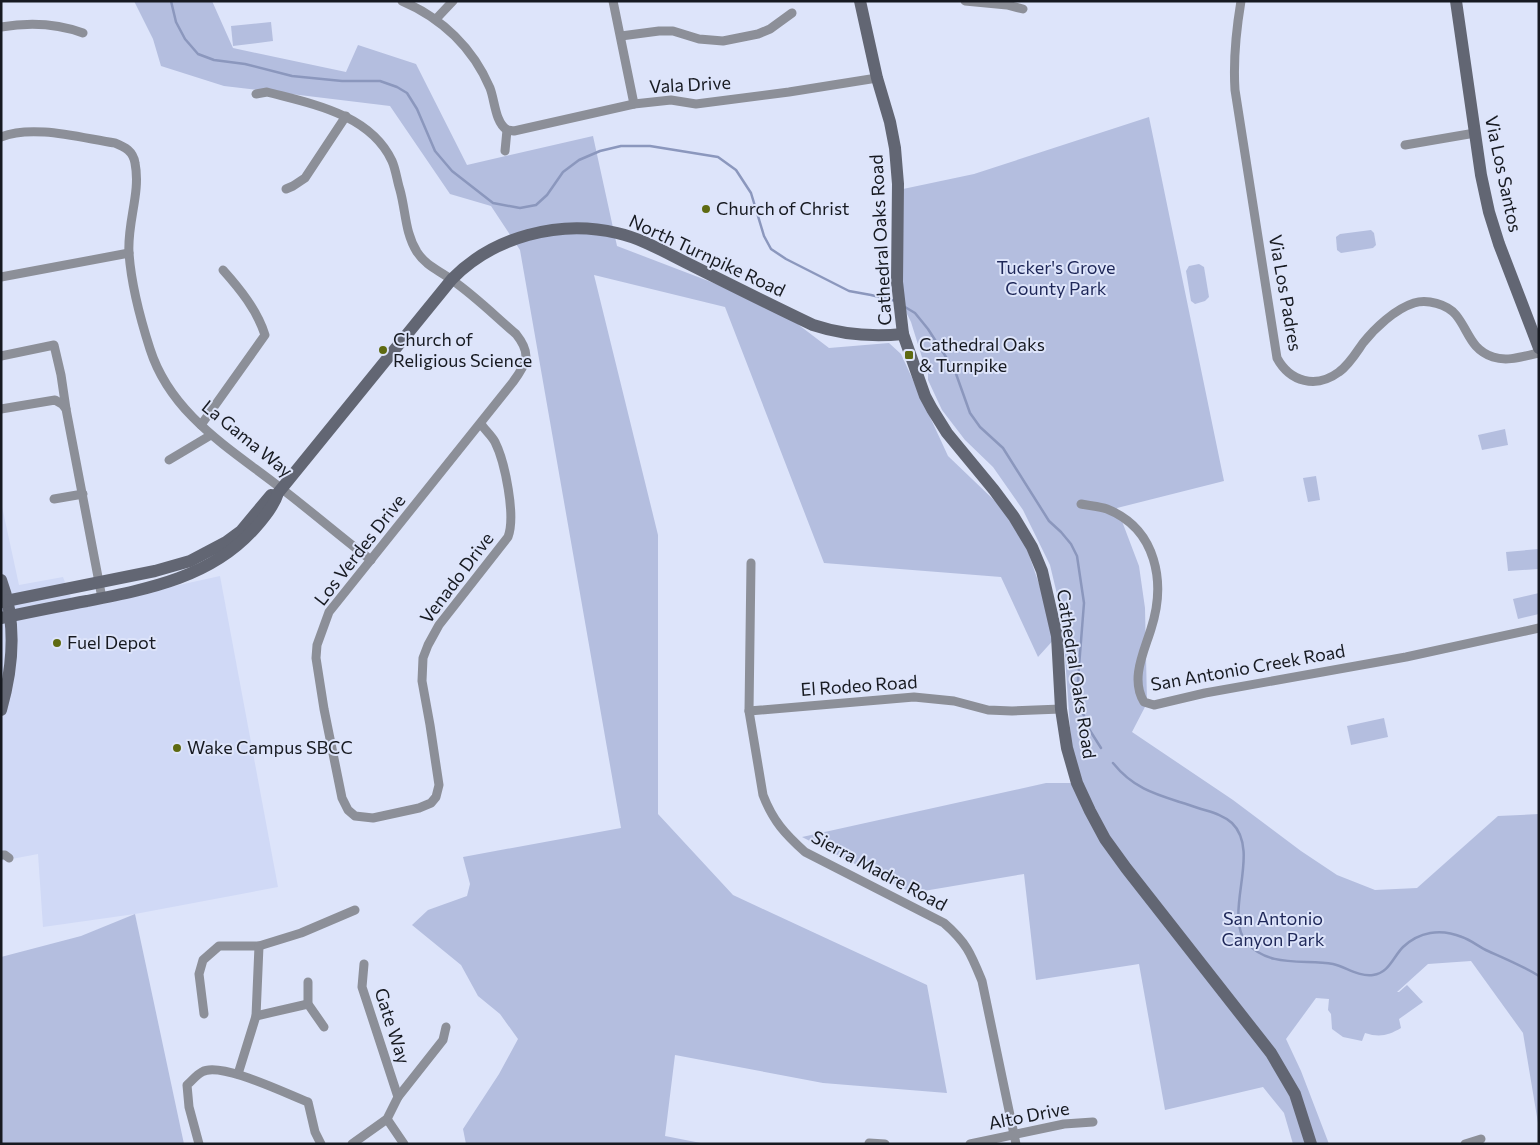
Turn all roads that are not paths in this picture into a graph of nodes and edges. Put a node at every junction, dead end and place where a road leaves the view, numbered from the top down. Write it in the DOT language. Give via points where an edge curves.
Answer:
graph roads {
  1 [pos="402,1"];
  2 [pos="453,1"];
  3 [pos="613,1"];
  4 [pos="860,1"];
  5 [pos="965,1"];
  6 [pos="1241,1"];
  7 [pos="1456,1"];
  8 [pos="1023,9"];
  9 [pos="792,13"];
  10 [pos="436,19"];
  11 [pos="1,26"];
  12 [pos="83,33"];
  13 [pos="621,36"];
  14 [pos="877,78"];
  15 [pos="256,94"];
  16 [pos="634,104"];
  17 [pos="346,116"];
  18 [pos="507,130"];
  19 [pos="1474,133"];
  20 [pos="1,137"];
  21 [pos="1405,145"];
  22 [pos="505,151"];
  23 [pos="286,189"];
  24 [pos="130,253"];
  25 [pos="223,270"];
  26 [pos="1,277"];
  27 [pos="452,279"];
  28 [pos="903,334"];
  29 [pos="1539,348"];
  30 [pos="1539,353"];
  31 [pos="1,356"];
  32 [pos="1,409"];
  33 [pos="66,409"];
  34 [pos="481,424"];
  35 [pos="201,426"];
  36 [pos="211,435"];
  37 [pos="169,460"];
  38 [pos="280,491"];
  39 [pos="82,494"];
  40 [pos="54,499"];
  41 [pos="1081,504"];
  42 [pos="371,560"];
  43 [pos="750,563"];
  44 [pos="1,580"];
  45 [pos="100,583"];
  46 [pos="102,598"];
  47 [pos="4,601"];
  48 [pos="6,617"];
  49 [pos="1539,628"];
  50 [pos="1061,709"];
  51 [pos="1,710"];
  52 [pos="749,711"];
  53 [pos="342,798"];
  54 [pos="354,910"];
  55 [pos="259,946"];
  56 [pos="364,964"];
  57 [pos="308,982"];
  58 [pos="308,1004"];
  59 [pos="204,1014"];
  60 [pos="256,1016"];
  61 [pos="324,1027"];
  62 [pos="446,1027"];
  63 [pos="238,1074"];
  64 [pos="398,1097"];
  65 [pos="387,1119"];
  66 [pos="1093,1122"];
  67 [pos="1481,1139"];
  68 [pos="1015,1140"];
  69 [pos="870,1143"];
  70 [pos="199,1144"];
  71 [pos="322,1144"];
  72 [pos="352,1144"];
  73 [pos="404,1144"];
  74 [pos="885,1144"];
  75 [pos="970,1144"];
  76 [pos="1311,1144"];
  77 [pos="1466,1144"];
  1 -- 10 [label="street"];
  2 -- 10 [label="street"];
  3 -- 13 [label="street"];
  4 -- 14 [label="main road, Cathedral Oaks Road"];
  5 -- 8 [label="street"];
  6 -- 30 [label="street, Via Los Padres" via="1234,43 1235,90 1282,368 1300,380 1326,379 1339,372 1370,336 1403,308 1429,302 1453,312 1471,341 1485,353 1505,359"];
  7 -- 19 [label="main road, Via Los Santos"];
  9 -- 13 [label="street" via="764,32 723,41 699,39 673,31"];
  10 -- 18 [label="street" via="458,39 480,67 499,122"];
  11 -- 12 [label="street" via="44,23"];
  13 -- 16 [label="street"];
  14 -- 16 [label="street, Vala Drive" via="696,104 671,100"];
  14 -- 28 [label="main road, Cathedral Oaks Road" via="895,148 897,282"];
  15 -- 17 [label="street" via="267,92"];
  16 -- 18 [label="street, Vala Drive"];
  17 -- 23 [label="street" via="304,178"];
  17 -- 27 [label="street" via="373,137 392,162 406,228 416,250 433,269"];
  18 -- 22 [label="street"];
  19 -- 21 [label="street"];
  19 -- 29 [label="main road, Via Los Santos" via="1489,212"];
  20 -- 24 [label="street, La Gama Way" via="37,131 124,146 135,161 137,182"];
  24 -- 26 [label="street"];
  24 -- 35 [label="street, La Gama Way" via="150,349 164,381 180,405"];
  25 -- 35 [label="street" via="242,292 265,335"];
  27 -- 28 [label="main road, North Turnpike Road" via="487,252 514,240 538,232 593,228 640,240 813,325 866,336"];
  27 -- 34 [label="street, Los Verdes Drive" via="516,334 524,343 527,354 521,372"];
  27 -- 38 [label="main road, North Turnpike Road"];
  28 -- 50 [label="main road, Cathedral Oaks Road" via="932,409 947,433 1014,517 1032,547 1042,571 1057,636"];
  31 -- 33 [label="street" via="54,345"];
  32 -- 33 [label="street" via="55,400"];
  33 -- 39 [label="street"];
  34 -- 42 [label="street, Los Verdes Drive"];
  34 -- 53 [label="street, Venado Drive" via="495,441 504,468 511,529 439,625 423,658 422,681 439,785 436,797 419,808 373,818 355,816"];
  35 -- 36 [label="street, La Gama Way"];
  36 -- 37 [label="street"];
  36 -- 38 [label="street, La Gama Way"];
  38 -- 42 [label="street, La Gama Way"];
  38 -- 45 [label="main road, North Turnpike Road" via="270,496 240,531 209,552 172,567"];
  38 -- 46 [label="main road, North Turnpike Road" via="271,508 246,538 214,562 177,579"];
  39 -- 40 [label="street"];
  39 -- 45 [label="street"];
  41 -- 49 [label="street, San Antonio Creek Road" via="1107,509 1128,520 1149,547 1158,574 1156,608 1138,670 1144,702 1154,705"];
  42 -- 53 [label="street, Los Verdes Drive" via="329,612 316,645 319,682"];
  43 -- 52 [label="street, Sierra Madre Road"];
  44 -- 47 [label="main road"];
  45 -- 46 [label="street"];
  45 -- 47 [label="main road, North Turnpike Road"];
  46 -- 48 [label="main road, North Turnpike Road"];
  47 -- 48 [label="main road"];
  48 -- 51 [label="main road" via="12,636 10,674"];
  50 -- 52 [label="street, El Rodeo Road" via="988,710 954,701 914,696"];
  50 -- 76 [label="main road, Cathedral Oaks Road" via="1077,783 1105,840 1271,1053 1295,1094"];
  52 -- 68 [label="street, Sierra Madre Road" via="763,795 775,822 786,836 805,852 944,924 967,947 982,981"];
  54 -- 55 [label="street" via="301,933"];
  55 -- 59 [label="street" via="219,946 203,960 199,974"];
  55 -- 60 [label="street"];
  56 -- 64 [label="street, Gate Way" via="362,987"];
  57 -- 58 [label="street"];
  58 -- 60 [label="street"];
  58 -- 61 [label="street"];
  60 -- 63 [label="street"];
  62 -- 64 [label="street" via="443,1040"];
  63 -- 70 [label="street" via="217,1069 202,1071 187,1085"];
  63 -- 71 [label="street" via="308,1102 315,1132"];
  64 -- 65 [label="street"];
  65 -- 72 [label="street"];
  65 -- 73 [label="street"];
  66 -- 68 [label="street, Alto Drive" via="1064,1124"];
  67 -- 77 [label="street"];
  68 -- 75 [label="street, Alto Drive"];
  69 -- 74 [label="street"];
}
